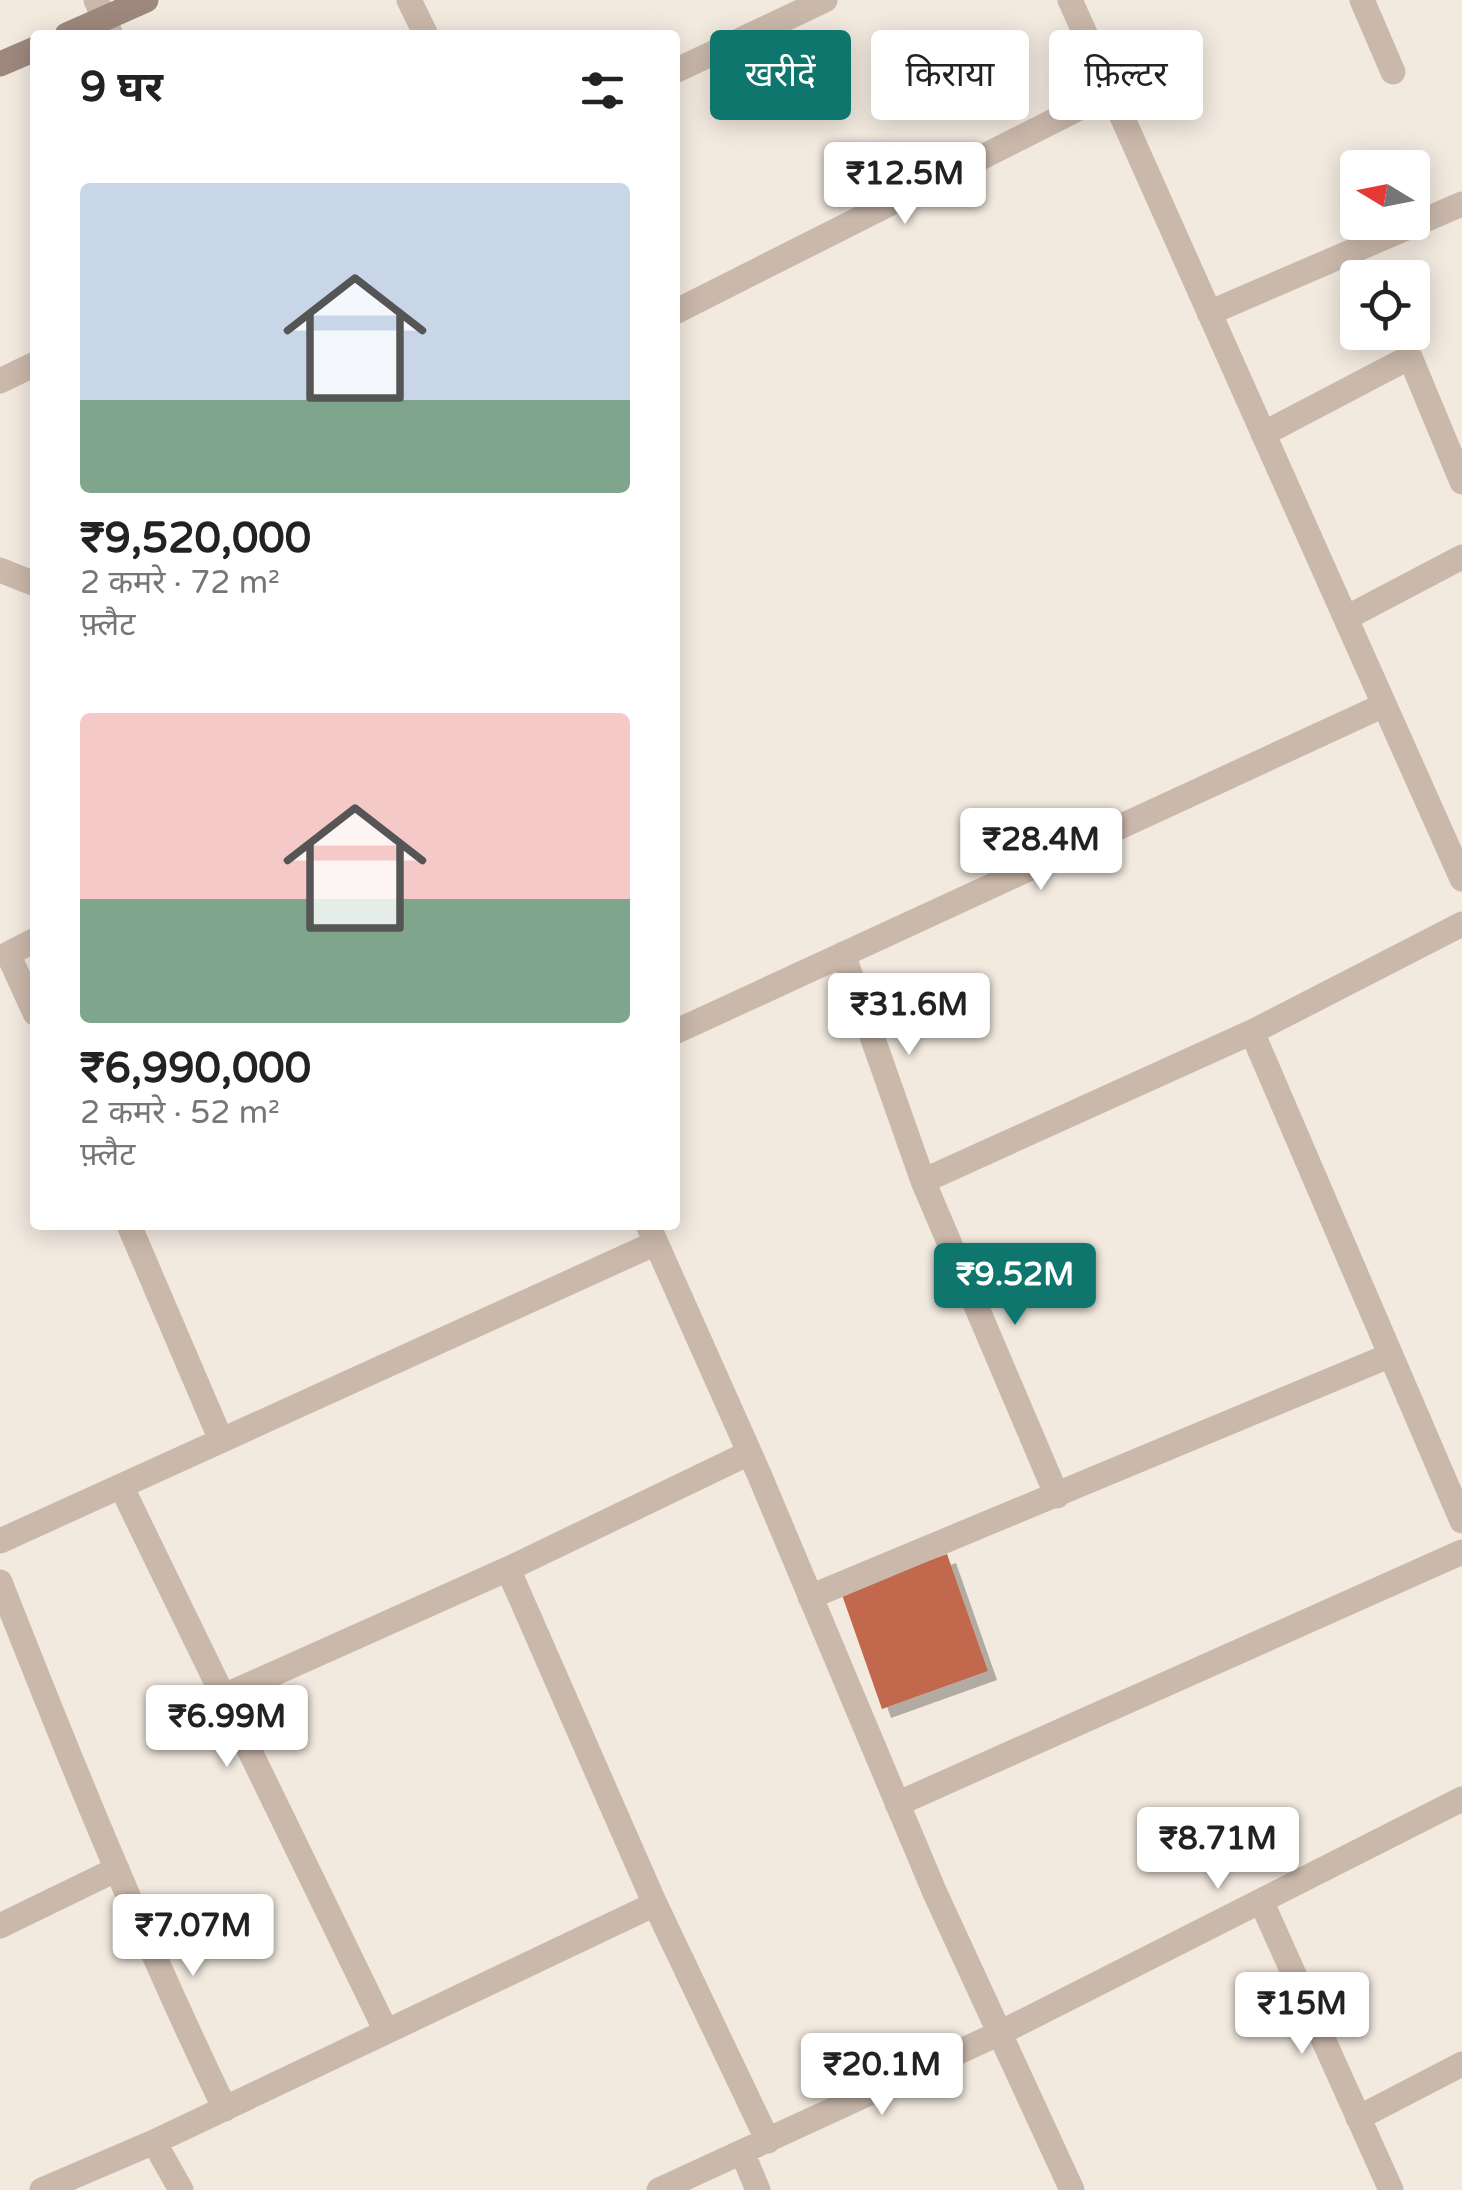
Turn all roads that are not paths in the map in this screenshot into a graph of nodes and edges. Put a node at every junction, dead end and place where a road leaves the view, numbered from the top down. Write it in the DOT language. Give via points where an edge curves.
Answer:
graph roads {
  1 [pos="146,0"];
  2 [pos="409,0"];
  3 [pos="826,0"];
  4 [pos="1070,0"];
  5 [pos="1362,0"];
  6 [pos="104,18"];
  7 [pos="78,30"];
  8 [pos="424,30"];
  9 [pos="1083,30"];
  10 [pos="30,51"];
  11 [pos="0,64"];
  12 [pos="680,69"];
  13 [pos="1393,72"];
  14 [pos="1056,120"];
  15 [pos="1123,120"];
  16 [pos="1462,204"];
  17 [pos="680,309"];
  18 [pos="1209,313"];
  19 [pos="30,366"];
  20 [pos="0,380"];
  21 [pos="1264,434"];
  22 [pos="1462,482"];
  23 [pos="1462,557"];
  24 [pos="0,570"];
  25 [pos="30,582"];
  26 [pos="1346,618"];
  27 [pos="1384,705"];
  28 [pos="1462,880"];
  29 [pos="1462,924"];
  30 [pos="30,943"];
  31 [pos="843,954"];
  32 [pos="30,1002"];
  33 [pos="680,1030"];
  34 [pos="1252,1032"];
  35 [pos="923,1181"];
  36 [pos="132,1230"];
  37 [pos="652,1234"];
  38 [pos="1391,1355"];
  39 [pos="221,1440"];
  40 [pos="749,1453"];
  41 [pos="120,1486"];
  42 [pos="1057,1496"];
  43 [pos="1462,1521"];
  44 [pos="0,1541"];
  45 [pos="1462,1552"];
  46 [pos="508,1569"];
  47 [pos="0,1582"];
  48 [pos="810,1597"];
  49 [pos="222,1696"];
  50 [pos="1462,1800"];
  51 [pos="898,1804"];
  52 [pos="116,1869"];
  53 [pos="1261,1901"];
  54 [pos="655,1904"];
  55 [pos="0,1926"];
  56 [pos="385,2030"];
  57 [pos="1000,2034"];
  58 [pos="1462,2064"];
  59 [pos="225,2110"];
  60 [pos="1358,2118"];
  61 [pos="768,2141"];
  62 [pos="154,2142"];
  63 [pos="742,2152"];
  64 [pos="42,2190"];
  65 [pos="181,2190"];
  66 [pos="660,2190"];
  67 [pos="758,2190"];
  68 [pos="1072,2190"];
  69 [pos="1391,2190"];
  1 -- 6 [label="street"];
  2 -- 8 [label="street"];
  3 -- 12 [label="street"];
  4 -- 9 [label="street"];
  5 -- 13 [label="street"];
  6 -- 7 [label="street"];
  10 -- 11 [label="street"];
  14 -- 17 [label="street"];
  15 -- 18 [label="street"];
  16 -- 18 [label="street"];
  18 -- 21 [label="street"];
  19 -- 20 [label="street"];
  21 -- 22 [label="street" via="1410,357"];
  21 -- 26 [label="street"];
  23 -- 26 [label="street"];
  24 -- 25 [label="street"];
  26 -- 27 [label="street"];
  27 -- 28 [label="street"];
  27 -- 31 [label="street"];
  29 -- 34 [label="street"];
  30 -- 32 [label="street" via="8,954"];
  31 -- 33 [label="street"];
  31 -- 35 [label="street"];
  34 -- 35 [label="street"];
  34 -- 38 [label="street"];
  35 -- 42 [label="street"];
  36 -- 39 [label="street"];
  37 -- 39 [label="street"];
  37 -- 40 [label="street"];
  38 -- 42 [label="street"];
  38 -- 43 [label="street"];
  39 -- 41 [label="street"];
  40 -- 46 [label="street"];
  40 -- 48 [label="street"];
  41 -- 44 [label="street"];
  41 -- 49 [label="street"];
  42 -- 48 [label="street"];
  45 -- 51 [label="street"];
  46 -- 49 [label="street"];
  46 -- 54 [label="street"];
  47 -- 52 [label="street"];
  48 -- 51 [label="street"];
  49 -- 56 [label="street"];
  50 -- 53 [label="street"];
  51 -- 57 [label="street"];
  52 -- 55 [label="street"];
  52 -- 59 [label="street"];
  53 -- 57 [label="street"];
  53 -- 60 [label="street"];
  54 -- 56 [label="street"];
  54 -- 61 [label="street"];
  56 -- 59 [label="street"];
  57 -- 61 [label="street"];
  57 -- 68 [label="street"];
  58 -- 60 [label="street"];
  59 -- 62 [label="street"];
  60 -- 69 [label="street"];
  61 -- 63 [label="street"];
  62 -- 64 [label="street"];
  62 -- 65 [label="street"];
  63 -- 66 [label="street"];
  63 -- 67 [label="street"];
}
